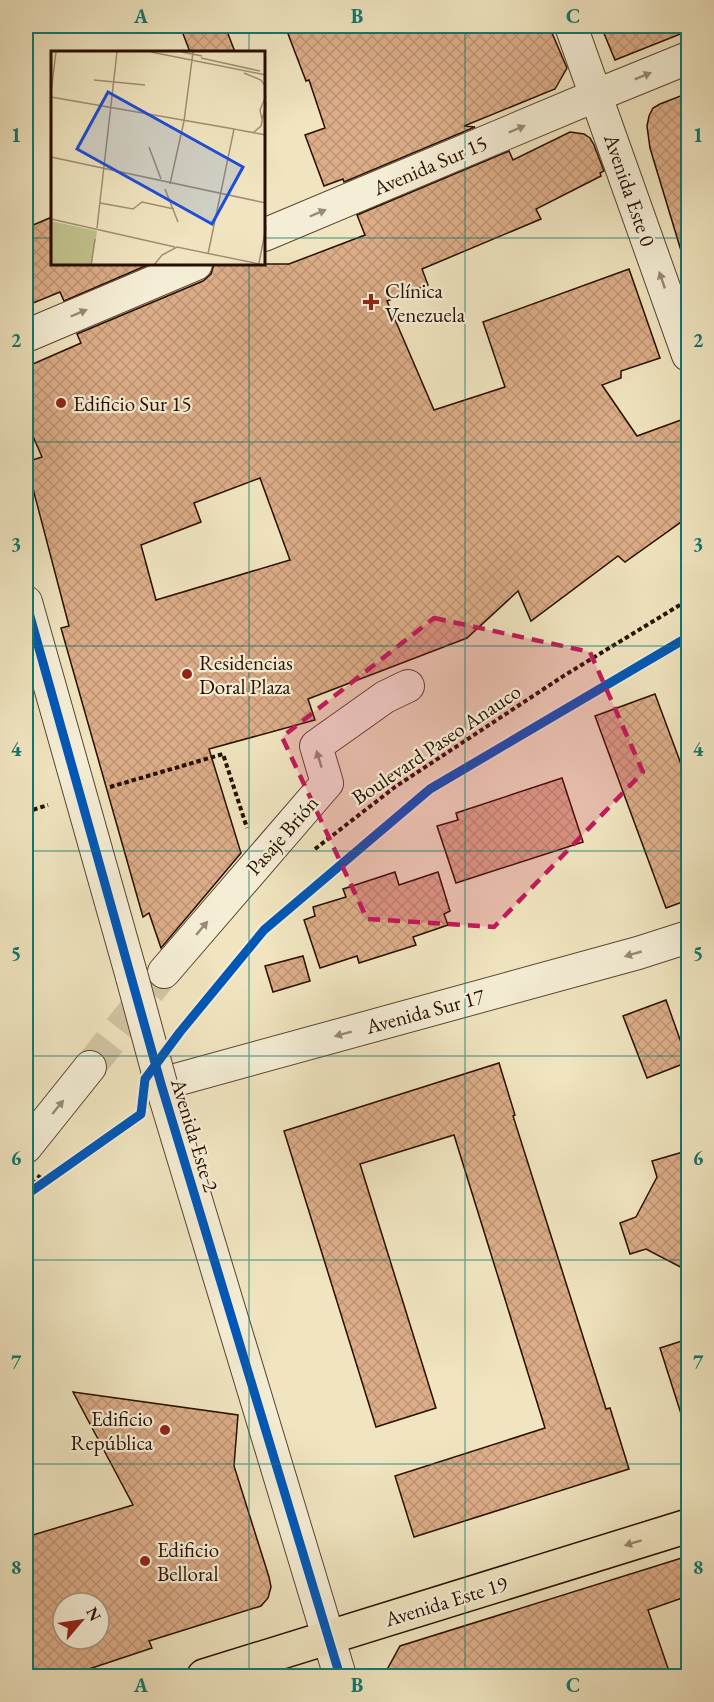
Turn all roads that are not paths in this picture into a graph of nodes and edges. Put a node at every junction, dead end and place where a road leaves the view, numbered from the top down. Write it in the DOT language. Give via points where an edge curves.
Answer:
graph roads {
  1 [pos="571,26"];
  2 [pos="688,58"];
  3 [pos="597,95"];
  4 [pos="266,234"];
  5 [pos="191,266"];
  6 [pos="26,336"];
  7 [pos="688,355"];
  8 [pos="26,602"];
  9 [pos="408,686"];
  10 [pos="688,936"];
  11 [pos="164,972"];
  12 [pos="90,1067"];
  13 [pos="161,1084"];
  14 [pos="38,1166"];
  15 [pos="688,1526"];
  16 [pos="327,1638"];
  17 [pos="204,1677"];
  18 [pos="340,1677"];
  1 -- 3 [label="street, Avenida Este 0"];
  3 -- 2 [label="street, Avenida Sur 15, one-way"];
  4 -- 3 [label="street, Avenida Sur 15, one-way"];
  7 -- 3 [label="street, Avenida Este 0, one-way"];
  6 -- 5 [label="street, one-way"];
  8 -- 13 [label="street, Avenida Este 2, bridge"];
  11 -- 9 [label="street, Pasaje Brión, one-way" via="327,783 316,746 385,697"];
  10 -- 13 [label="street, Avenida Sur 17, one-way"];
  14 -- 12 [label="street, one-way"];
  13 -- 16 [label="street, Avenida Este 2"];
  15 -- 16 [label="main road, Avenida Este 19, one-way"];
  16 -- 17 [label="main road, Avenida Este 19"];
  16 -- 18 [label="street, Avenida Este 2"];
}
